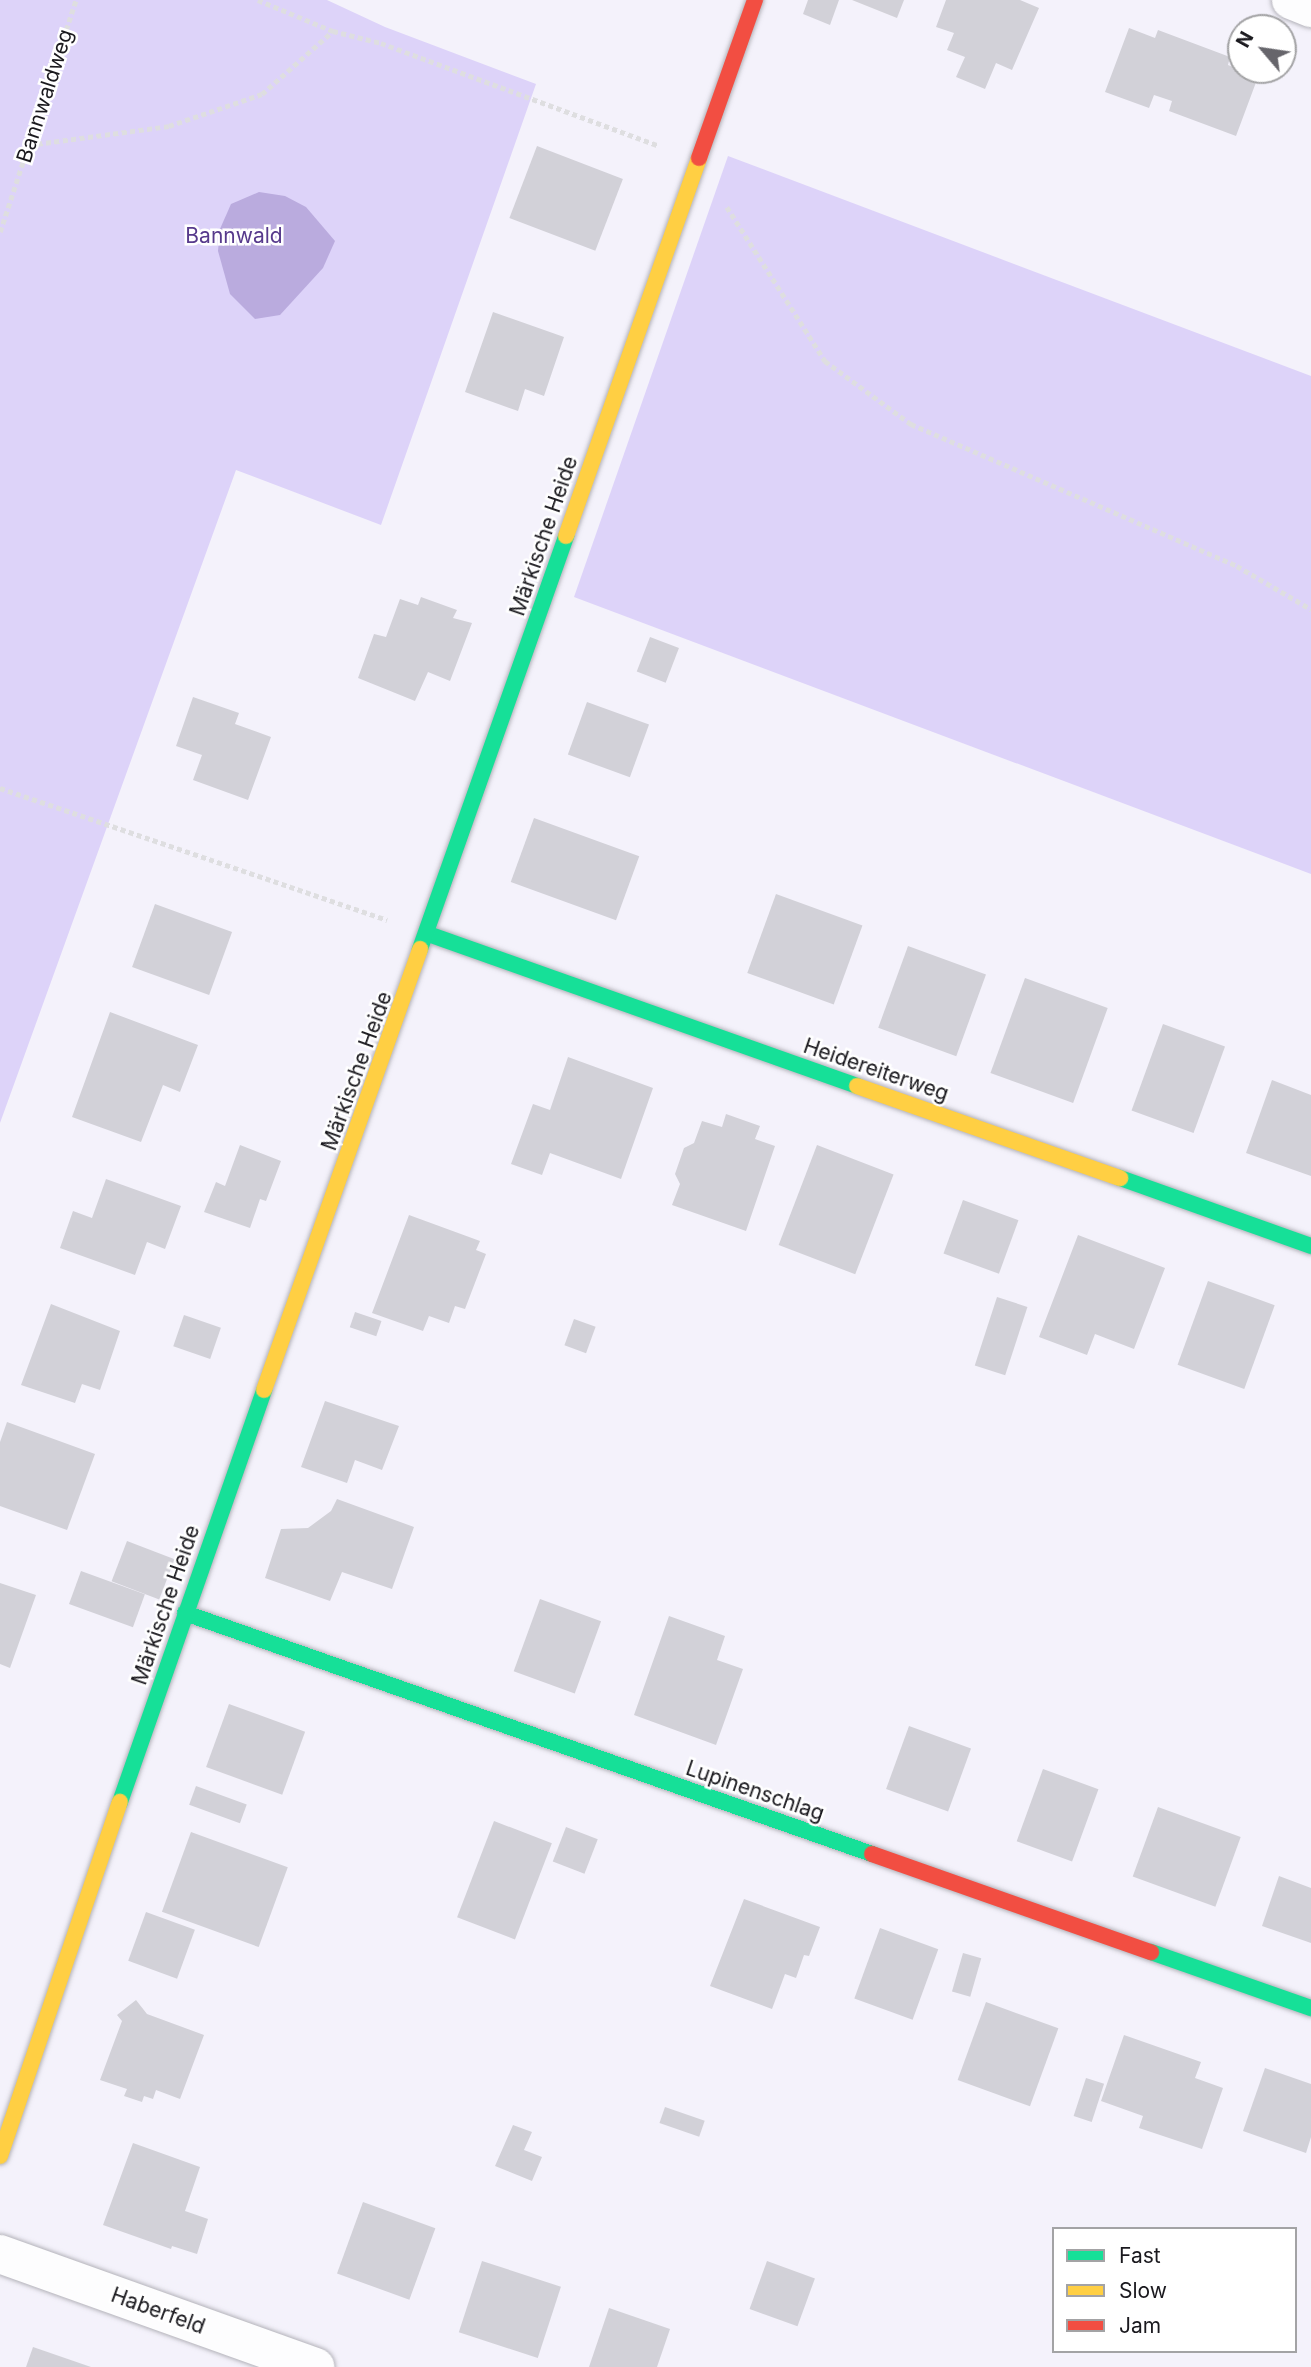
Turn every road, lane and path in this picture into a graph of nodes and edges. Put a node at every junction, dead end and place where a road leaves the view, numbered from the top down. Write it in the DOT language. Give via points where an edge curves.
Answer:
graph roads {
  1 [pos="76,0"];
  2 [pos="258,0"];
  3 [pos="755,0"];
  4 [pos="1291,0"];
  5 [pos="1311,8"];
  6 [pos="333,31"];
  7 [pos="29,145"];
  8 [pos="698,160"];
  9 [pos="0,232"];
  10 [pos="1311,609"];
  11 [pos="0,788"];
  12 [pos="428,934"];
  13 [pos="1311,1246"];
  14 [pos="185,1613"];
  15 [pos="1311,2008"];
  16 [pos="0,2156"];
  17 [pos="0,2254"];
  18 [pos="315,2367"];
  1 -- 7 [label="path, Bannwaldweg"];
  2 -- 6 [label="path"];
  3 -- 8 [label="street, Märkische Heide"];
  4 -- 5 [label="street"];
  6 -- 7 [label="path" via="262,94 169,126"];
  6 -- 8 [label="path" via="380,43"];
  7 -- 9 [label="path, Bannwaldweg"];
  8 -- 10 [label="path" via="825,361 911,424 1237,566"];
  8 -- 12 [label="street, Märkische Heide"];
  11 -- 12 [label="path"];
  12 -- 13 [label="street, Heidereiterweg"];
  12 -- 14 [label="street, Märkische Heide"];
  14 -- 15 [label="street, Lupinenschlag"];
  14 -- 16 [label="street, Märkische Heide"];
  17 -- 18 [label="street, Haberfeld"];
}
